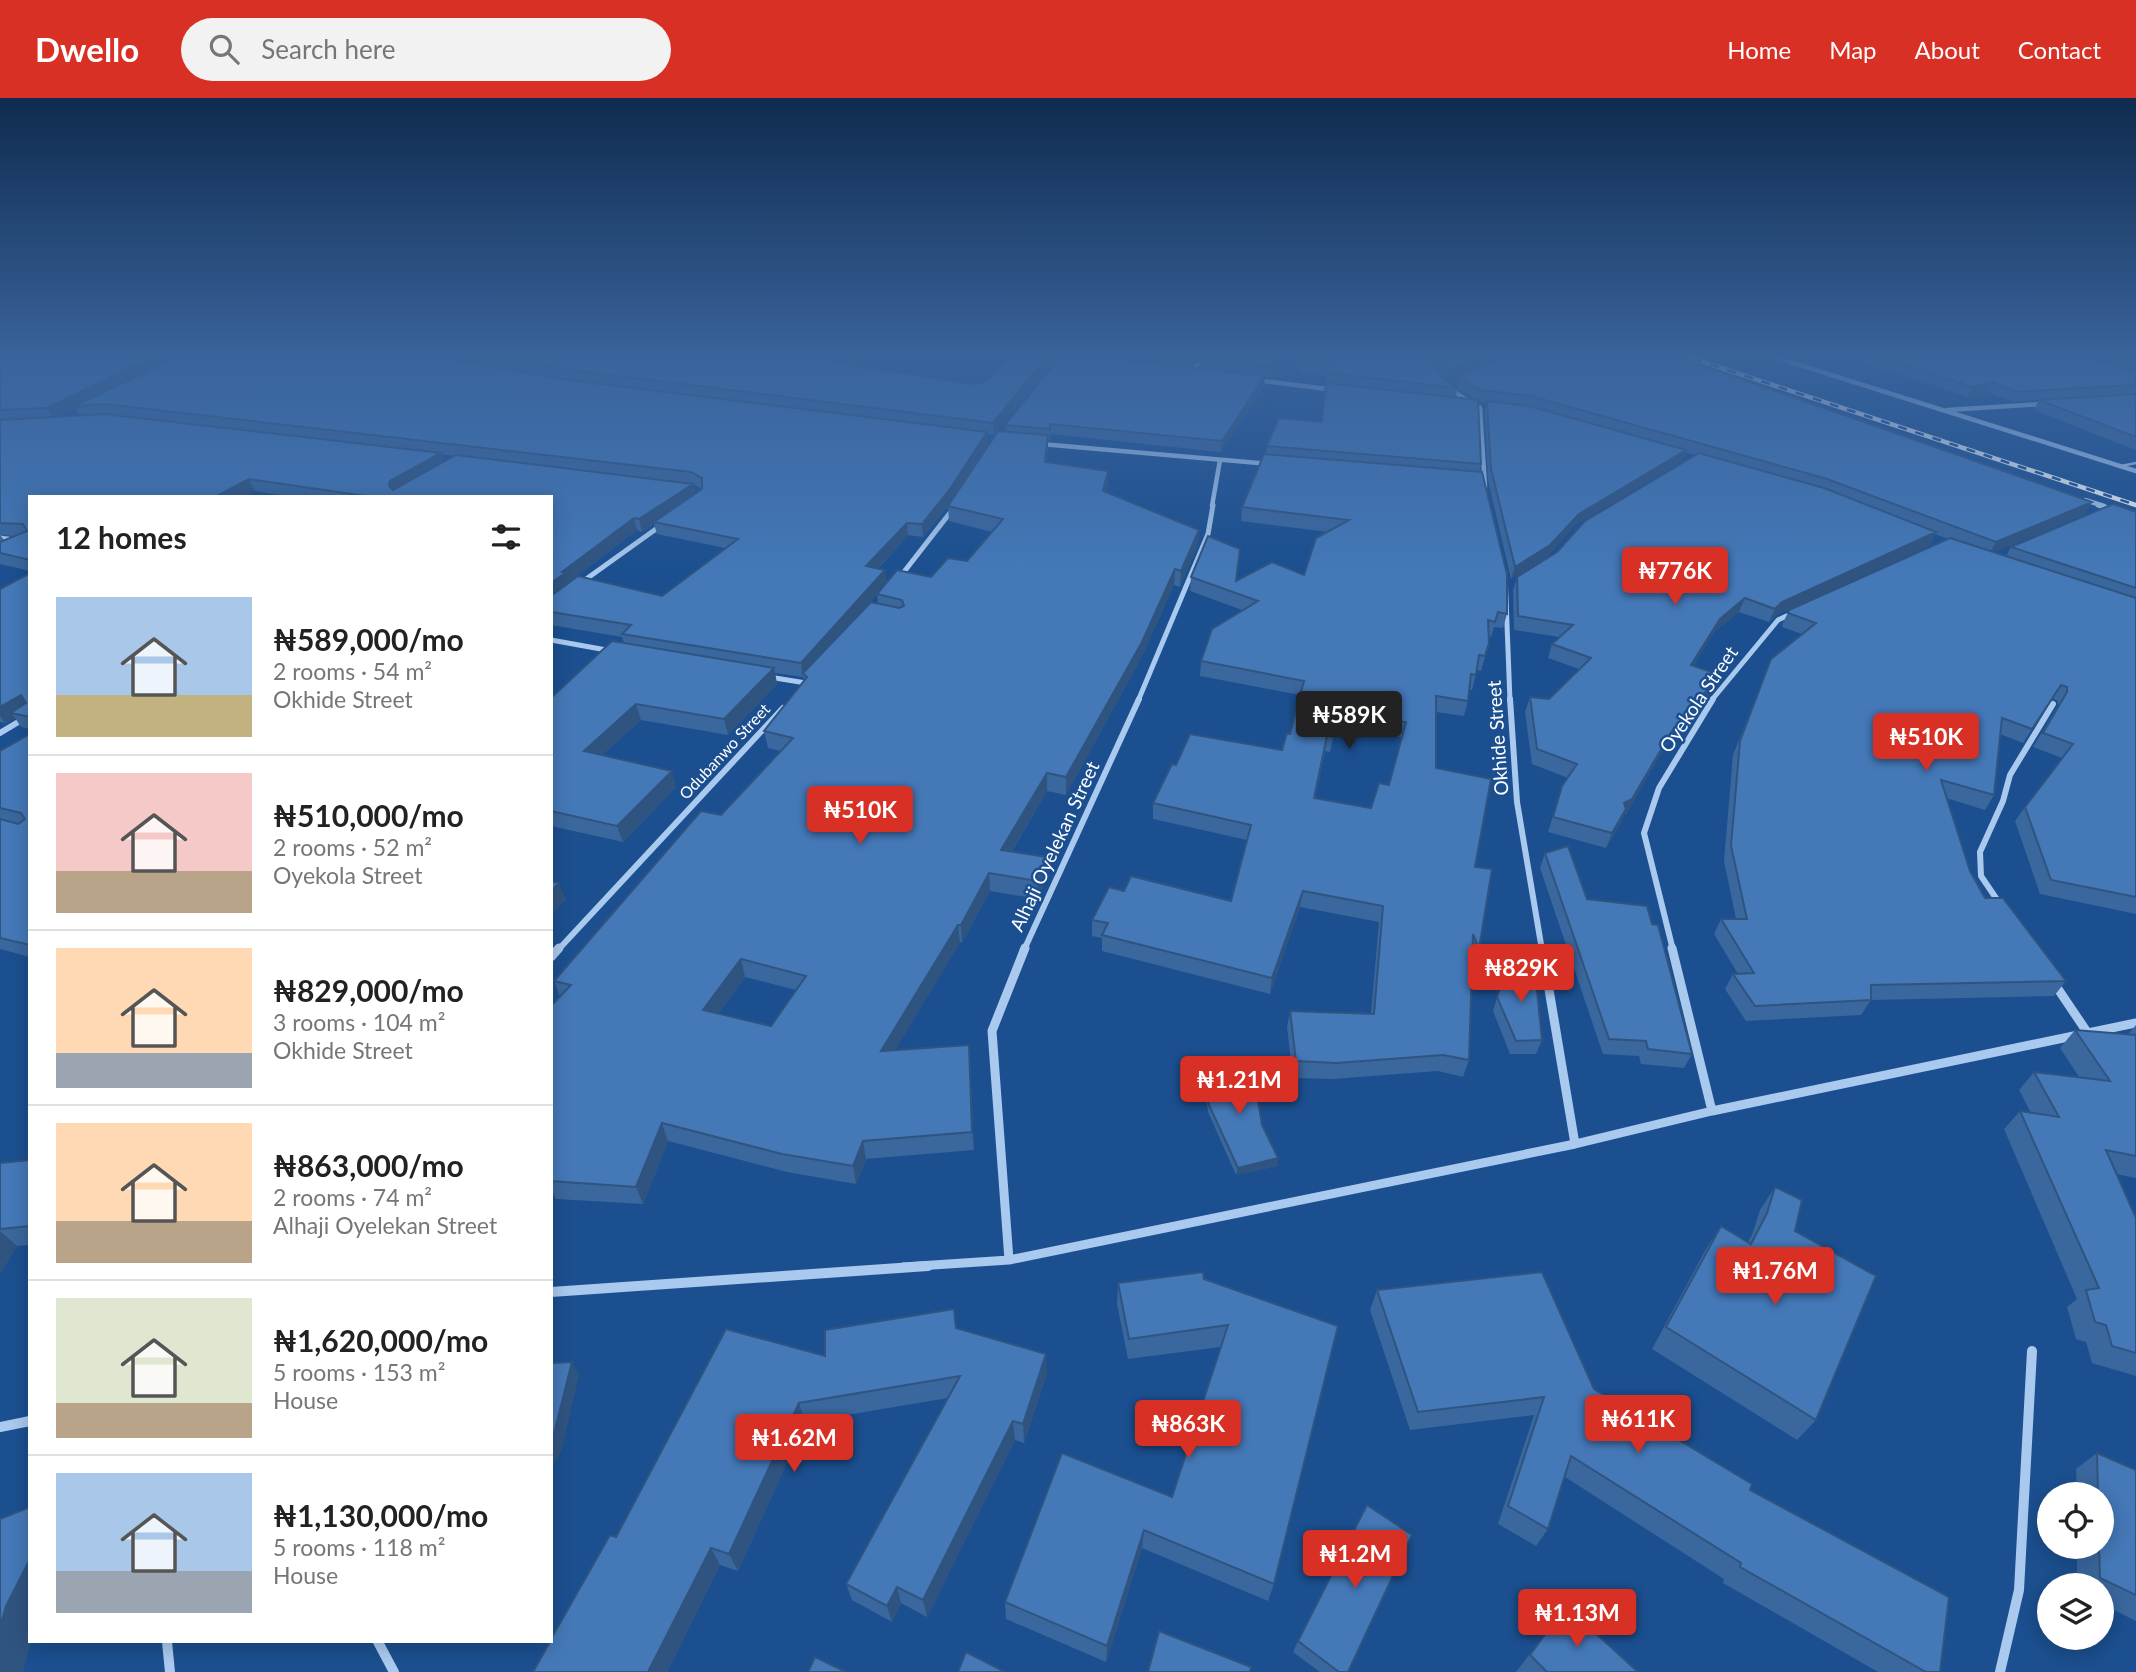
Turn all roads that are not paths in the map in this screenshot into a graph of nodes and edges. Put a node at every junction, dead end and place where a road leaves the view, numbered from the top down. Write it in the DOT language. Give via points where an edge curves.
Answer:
graph roads {
  1 [pos="1481,426"];
  2 [pos="1995,426"];
  3 [pos="1036,443"];
  4 [pos="1220,460"];
  5 [pos="2136,463"];
  6 [pos="1276,464"];
  7 [pos="2121,466"];
  8 [pos="2136,471"];
  9 [pos="1487,495"];
  10 [pos="2084,500"];
  11 [pos="954,507"];
  12 [pos="2110,509"];
  13 [pos="2123,513"];
  14 [pos="2098,514"];
  15 [pos="671,518"];
  16 [pos="0,538"];
  17 [pos="28,541"];
  18 [pos="8,549"];
  19 [pos="1502,561"];
  20 [pos="896,582"];
  21 [pos="571,591"];
  22 [pos="1802,609"];
  23 [pos="553,640"];
  24 [pos="618,652"];
  25 [pos="815,673"];
  26 [pos="766,676"];
  27 [pos="806,683"];
  28 [pos="797,693"];
  29 [pos="787,703"];
  30 [pos="2053,704"];
  31 [pos="28,716"];
  32 [pos="0,733"];
  33 [pos="2007,914"];
  34 [pos="553,955"];
  35 [pos="2051,978"];
  36 [pos="2136,1023"];
  37 [pos="2087,1032"];
  38 [pos="1712,1111"];
  39 [pos="1575,1144"];
  40 [pos="1009,1260"];
  41 [pos="553,1292"];
  42 [pos="2032,1351"];
  43 [pos="28,1421"];
  44 [pos="0,1427"];
  45 [pos="167,1643"];
  46 [pos="379,1643"];
  47 [pos="170,1672"];
  48 [pos="394,1672"];
  49 [pos="2000,1672"];
  1 -- 9 [label="street"];
  2 -- 7 [label="street"];
  3 -- 4 [label="street"];
  4 -- 6 [label="street"];
  4 -- 40 [label="street, Alhaji Oyelekan Street" via="1208,534 1146,684 1020,956 992,1031"];
  5 -- 7 [label="lane"];
  7 -- 8 [label="street"];
  10 -- 12 [label="street"];
  11 -- 20 [label="street"];
  12 -- 13 [label="street"];
  12 -- 14 [label="street"];
  15 -- 21 [label="street"];
  16 -- 17 [label="street"];
  17 -- 18 [label="street"];
  19 -- 39 [label="street, Okhide Street" via="1508,587 1508,671 1517,802"];
  22 -- 38 [label="street, Oyekola Street" via="1779,620 1710,703 1659,788 1644,833"];
  23 -- 24 [label="street"];
  25 -- 27 [label="street"];
  26 -- 27 [label="street"];
  27 -- 28 [label="street"];
  29 -- 34 [label="street, Odubanwo Street"];
  30 -- 33 [label="street" via="2010,775 1980,852 1981,876"];
  31 -- 32 [label="street"];
  35 -- 37 [label="street"];
  36 -- 37 [label="street"];
  37 -- 38 [label="street"];
  38 -- 39 [label="street"];
  39 -- 40 [label="street"];
  40 -- 41 [label="street"];
  42 -- 49 [label="street" via="2019,1590"];
  43 -- 44 [label="street"];
  45 -- 47 [label="street"];
  46 -- 48 [label="street"];
}
